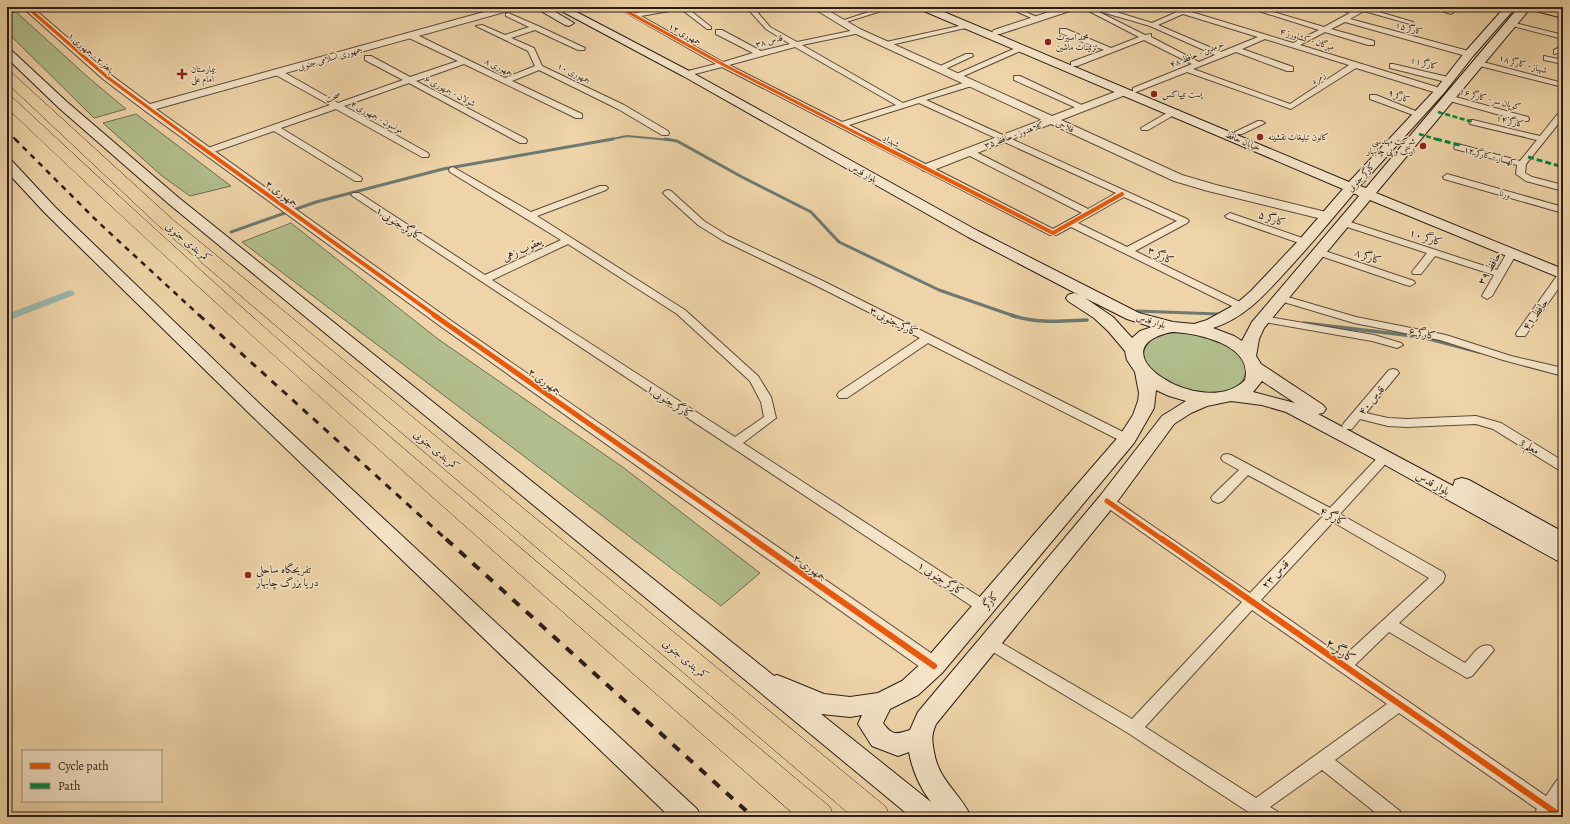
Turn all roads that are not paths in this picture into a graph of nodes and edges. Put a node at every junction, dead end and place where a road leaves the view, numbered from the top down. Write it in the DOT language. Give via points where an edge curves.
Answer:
graph roads {
  1 [pos="20,7"];
  2 [pos="27,7"];
  3 [pos="539,7"];
  4 [pos="559,7"];
  5 [pos="619,7"];
  6 [pos="683,7"];
  7 [pos="749,7"];
  8 [pos="816,7"];
  9 [pos="891,7"];
  10 [pos="1009,7"];
  11 [pos="1045,7"];
  12 [pos="1073,7"];
  13 [pos="1084,7"];
  14 [pos="1090,7"];
  15 [pos="1167,7"];
  16 [pos="1193,7"];
  17 [pos="1250,7"];
  18 [pos="1336,7"];
  19 [pos="1433,7"];
  20 [pos="1511,7"];
  21 [pos="1524,7"];
  22 [pos="1532,7"];
  23 [pos="1551,7"];
  24 [pos="933,8"];
  25 [pos="7,10"];
  26 [pos="1362,10"];
  27 [pos="1563,10"];
  28 [pos="510,11"];
  29 [pos="1058,12"];
  30 [pos="1182,12"];
  31 [pos="1451,12"];
  32 [pos="636,15"];
  33 [pos="1563,15"];
  34 [pos="1038,18"];
  35 [pos="1343,20"];
  36 [pos="841,22"];
  37 [pos="1410,22"];
  38 [pos="1511,24"];
  39 [pos="1152,25"];
  40 [pos="480,26"];
  41 [pos="968,26"];
  42 [pos="536,27"];
  43 [pos="709,28"];
  44 [pos="1324,29"];
  45 [pos="857,30"];
  46 [pos="1063,31"];
  47 [pos="1167,31"];
  48 [pos="719,32"];
  49 [pos="997,32"];
  50 [pos="410,36"];
  51 [pos="1265,37"];
  52 [pos="1563,37"];
  53 [pos="504,38"];
  54 [pos="1144,38"];
  55 [pos="1371,43"];
  56 [pos="796,44"];
  57 [pos="886,44"];
  58 [pos="1293,46"];
  59 [pos="581,48"];
  60 [pos="1022,49"];
  61 [pos="1236,49"];
  62 [pos="1110,50"];
  63 [pos="7,52"];
  64 [pos="760,54"];
  65 [pos="1222,55"];
  66 [pos="968,56"];
  67 [pos="1048,57"];
  68 [pos="368,58"];
  69 [pos="1477,58"];
  70 [pos="1547,58"];
  71 [pos="464,62"];
  72 [pos="1563,62"];
  73 [pos="722,64"];
  74 [pos="1074,64"];
  75 [pos="1198,64"];
  76 [pos="1355,65"];
  77 [pos="1393,66"];
  78 [pos="539,67"];
  79 [pos="940,68"];
  80 [pos="1290,69"];
  81 [pos="1186,70"];
  82 [pos="277,72"];
  83 [pos="686,74"];
  84 [pos="7,76"];
  85 [pos="956,76"];
  86 [pos="1017,78"];
  87 [pos="1449,80"];
  88 [pos="409,81"];
  89 [pos="504,81"];
  90 [pos="972,83"];
  91 [pos="1563,85"];
  92 [pos="1130,91"];
  93 [pos="1445,94"];
  94 [pos="1373,97"];
  95 [pos="7,100"];
  96 [pos="919,100"];
  97 [pos="337,106"];
  98 [pos="903,106"];
  99 [pos="745,107"];
  100 [pos="148,108"];
  101 [pos="1084,108"];
  102 [pos="731,112"];
  103 [pos="1175,112"];
  104 [pos="1563,113"];
  105 [pos="1419,114"];
  106 [pos="579,116"];
  107 [pos="1525,119"];
  108 [pos="1053,120"];
  109 [pos="1473,122"];
  110 [pos="1261,123"];
  111 [pos="842,125"];
  112 [pos="274,127"];
  113 [pos="1145,128"];
  114 [pos="665,132"];
  115 [pos="1239,132"];
  116 [pos="1004,138"];
  117 [pos="1542,139"];
  118 [pos="524,142"];
  119 [pos="1458,147"];
  120 [pos="208,150"];
  121 [pos="969,152"];
  122 [pos="425,155"];
  123 [pos="7,164"];
  124 [pos="1522,164"];
  125 [pos="927,168"];
  126 [pos="453,170"];
  127 [pos="1447,177"];
  128 [pos="358,179"];
  129 [pos="1355,184"];
  130 [pos="603,188"];
  131 [pos="1563,188"];
  132 [pos="1371,191"];
  133 [pos="668,193"];
  134 [pos="1122,194"];
  135 [pos="356,195"];
  136 [pos="1563,210"];
  137 [pos="1089,213"];
  138 [pos="530,216"];
  139 [pos="1230,216"];
  140 [pos="1326,216"];
  141 [pos="1344,223"];
  142 [pos="1070,224"];
  143 [pos="569,240"];
  144 [pos="1305,242"];
  145 [pos="1127,251"];
  146 [pos="1320,252"];
  147 [pos="1433,252"];
  148 [pos="1512,253"];
  149 [pos="1563,266"];
  150 [pos="1417,272"];
  151 [pos="1500,274"];
  152 [pos="1563,274"];
  153 [pos="485,280"];
  154 [pos="1410,283"];
  155 [pos="1487,296"];
  156 [pos="1281,298"];
  157 [pos="1242,307"];
  158 [pos="1263,319"];
  159 [pos="1172,328"];
  160 [pos="1196,329"];
  161 [pos="1520,334"];
  162 [pos="928,338"];
  163 [pos="1397,345"];
  164 [pos="1134,351"];
  165 [pos="1252,362"];
  166 [pos="1563,372"];
  167 [pos="1143,373"];
  168 [pos="1393,373"];
  169 [pos="843,395"];
  170 [pos="1223,397"];
  171 [pos="1353,421"];
  172 [pos="1127,439"];
  173 [pos="735,443"];
  174 [pos="1385,457"];
  175 [pos="1227,458"];
  176 [pos="1563,467"];
  177 [pos="1247,469"];
  178 [pos="1218,498"];
  179 [pos="1107,501"];
  180 [pos="1332,515"];
  181 [pos="1563,541"];
  182 [pos="1563,555"];
  183 [pos="1250,600"];
  184 [pos="984,607"];
  185 [pos="1388,624"];
  186 [pos="988,642"];
  187 [pos="1486,650"];
  188 [pos="1344,665"];
  189 [pos="934,666"];
  190 [pos="756,676"];
  191 [pos="956,682"];
  192 [pos="882,702"];
  193 [pos="1399,704"];
  194 [pos="1134,728"];
  195 [pos="919,738"];
  196 [pos="1322,760"];
  197 [pos="1563,785"];
  198 [pos="1257,807"];
  199 [pos="1550,814"];
  200 [pos="688,817"];
  201 [pos="819,817"];
  202 [pos="875,817"];
  203 [pos="930,817"];
  204 [pos="958,817"];
  205 [pos="1271,817"];
  206 [pos="1394,817"];
  1 -- 25 [label="main road"];
  2 -- 100 [label="street, باهنر ۲ - جمهوری ۱" via="106,77"];
  3 -- 102 [label="main road, بلوار قدس"];
  4 -- 83 [label="main road, بلوار قدس"];
  5 -- 32 [label="street, جمهوری ۱۲"];
  6 -- 32 [label="street"];
  6 -- 43 [label="street"];
  7 -- 56 [label="street" via="768,28"];
  8 -- 36 [label="street, فلاحی"];
  9 -- 36 [label="street"];
  10 -- 34 [label="street"];
  11 -- 29 [label="street"];
  12 -- 29 [label="street"];
  13 -- 54 [label="street"];
  14 -- 39 [label="street"];
  15 -- 30 [label="street, مهرگان - کشاورز ۴"];
  16 -- 30 [label="street"];
  17 -- 44 [label="street"];
  18 -- 26 [label="street"];
  19 -- 31 [label="street"];
  20 -- 69 [label="main road, کارگر جنوبی"];
  21 -- 38 [label="main road, کارگر جنوبی"];
  22 -- 33 [label="main road"];
  23 -- 27 [label="main road"];
  24 -- 41 [label="main road, خیابان حافظ"];
  24 -- 49 [label="main road, خیابان حافظ"];
  26 -- 35 [label="street"];
  26 -- 37 [label="street"];
  28 -- 42 [label="street"];
  28 -- 50 [label="street, جمهوری اسلامی جنوبی"];
  29 -- 34 [label="street"];
  30 -- 39 [label="street"];
  30 -- 51 [label="street, مهرگان - کشاورز ۴"];
  32 -- 73 [label="street, جمهوری ۱۲"];
  34 -- 49 [label="street"];
  35 -- 44 [label="street"];
  35 -- 69 [label="street, کارگر ۱۵"];
  36 -- 45 [label="street, فلاحی"];
  38 -- 52 [label="street"];
  38 -- 69 [label="main road, کارگر جنوبی"];
  39 -- 47 [label="street"];
  40 -- 53 [label="street, جمهوری ۱۰"];
  41 -- 57 [label="street"];
  41 -- 60 [label="main road, خیابان حافظ"];
  42 -- 53 [label="street"];
  42 -- 59 [label="street"];
  44 -- 55 [label="street"];
  44 -- 58 [label="street"];
  45 -- 56 [label="street, قدس ۳۸"];
  45 -- 57 [label="street, فلاحی"];
  46 -- 62 [label="street"];
  47 -- 54 [label="street"];
  47 -- 65 [label="street"];
  48 -- 64 [label="street"];
  49 -- 67 [label="main road, خیابان حافظ"];
  50 -- 71 [label="street, جمهوری ۸"];
  50 -- 82 [label="street, جمهوری اسلامی جنوبی"];
  51 -- 58 [label="street, مهرگان - کشاورز ۴"];
  51 -- 61 [label="street, خرمدین - حافظ ۴۸"];
  53 -- 78 [label="street, جمهوری ۱۰" via="531,50"];
  54 -- 62 [label="street"];
  54 -- 75 [label="street"];
  56 -- 64 [label="street, قدس ۳۸"];
  56 -- 98 [label="street"];
  57 -- 79 [label="street, فلاحی"];
  58 -- 76 [label="street, مهرگان - کشاورز ۴"];
  60 -- 67 [label="main road, خیابان حافظ"];
  60 -- 85 [label="street"];
  61 -- 65 [label="street, خرمدین - حافظ ۴۸"];
  61 -- 80 [label="street"];
  62 -- 74 [label="street"];
  63 -- 190 [label="main road" via="97,135 228,246"];
  64 -- 73 [label="street, قدس ۳۸"];
  65 -- 75 [label="street, خرمدین - حافظ ۴۸"];
  66 -- 79 [label="street"];
  67 -- 74 [label="main road, خیابان حافظ"];
  67 -- 92 [label="main road, خیابان حافظ"];
  68 -- 88 [label="street, شولان - جمهوری ۶"];
  69 -- 87 [label="main road, کارگر جنوبی"];
  69 -- 91 [label="street, شهباز - کارگر ۱۸"];
  69 -- 93 [label="main road, کارگر جنوبی"];
  70 -- 72 [label="street"];
  71 -- 88 [label="street, صحت"];
  71 -- 89 [label="street, جمهوری ۸"];
  73 -- 83 [label="street, قدس ۳۸"];
  73 -- 111 [label="street, شهداد"];
  74 -- 92 [label="main road, خیابان حافظ"];
  75 -- 81 [label="street, خرمدین - حافظ ۴۸"];
  76 -- 81 [label="street, زمرد" via="1291,107"];
  76 -- 93 [label="street, مهرگان - کشاورز ۴"];
  77 -- 87 [label="street, کارگر ۱۱"];
  78 -- 89 [label="street"];
  78 -- 114 [label="street, جمهوری ۱۰" via="621,107"];
  79 -- 85 [label="street, فلاحی"];
  81 -- 92 [label="street, خرمدین - حافظ ۴۸"];
  82 -- 97 [label="street, مونسون - جمهوری ۴"];
  82 -- 100 [label="street, جمهوری اسلامی جنوبی"];
  83 -- 99 [label="main road, بلوار قدس"];
  84 -- 202 [label="highway, کمربندی جنوبی" via="166,223"];
  85 -- 90 [label="street, فلاحی"];
  86 -- 101 [label="street"];
  87 -- 93 [label="main road, کارگر جنوبی"];
  88 -- 97 [label="street, صحت"];
  88 -- 118 [label="street, شولان - جمهوری ۶"];
  89 -- 106 [label="street, جمهوری ۸"];
  90 -- 96 [label="street"];
  90 -- 108 [label="street, فلاحی"];
  92 -- 101 [label="street, کلاهدوز - حافظ ۳۵"];
  92 -- 103 [label="main road, خیابان حافظ"];
  92 -- 115 [label="main road, خیابان حافظ"];
  93 -- 105 [label="main road, کارگر جنوبی"];
  93 -- 107 [label="street, کوپان سر - کارگر ۱۶"];
  93 -- 132 [label="main road, کارگر جنوبی"];
  94 -- 105 [label="street, کارگر ۹"];
  95 -- 201 [label="highway, کمربندی جنوبی" via="182,263 353,416"];
  96 -- 98 [label="street"];
  96 -- 116 [label="street"];
  97 -- 112 [label="street, صحت"];
  97 -- 122 [label="street, مونسون - جمهوری ۴"];
  98 -- 111 [label="street"];
  99 -- 102 [label="main road"];
  99 -- 159 [label="main road, بلوار قدس" via="1057,278 1133,316"];
  100 -- 120 [label="street, جمهوری ۲"];
  101 -- 108 [label="street, کلاهدوز - حافظ ۳۵"];
  102 -- 164 [label="main road, بلوار قدس" via="965,242 1079,300 1108,320"];
  103 -- 113 [label="street"];
  103 -- 129 [label="main road, خیابان حافظ"];
  104 -- 117 [label="street"];
  105 -- 129 [label="main road, کارگر جنوبی"];
  108 -- 116 [label="street, کلاهدوز - حافظ ۳۵"];
  108 -- 140 [label="street, فلاحی" via="1178,178"];
  109 -- 117 [label="street, کارگر ۱۴"];
  110 -- 115 [label="street"];
  111 -- 125 [label="street, شهداد"];
  112 -- 120 [label="street, صحت"];
  112 -- 128 [label="street"];
  115 -- 129 [label="main road, خیابان حافظ"];
  116 -- 121 [label="street, کلاهدوز - حافظ ۳۵"];
  116 -- 134 [label="street"];
  117 -- 124 [label="street"];
  119 -- 124 [label="street, کهسار - کارگر ۱۲"];
  120 -- 189 [label="street, جمهوری ۲" via="448,325"];
  121 -- 125 [label="street, کلاهدوز - حافظ ۳۵"];
  121 -- 137 [label="street"];
  123 -- 200 [label="main road" via="50,210 257,411"];
  124 -- 131 [label="street" via="1520,174"];
  125 -- 142 [label="street, شهداد" via="1053,233"];
  126 -- 138 [label="street"];
  127 -- 136 [label="street, ورنا"];
  129 -- 132 [label="main road, خیابان حافظ"];
  129 -- 140 [label="main road, کارگر جنوبی"];
  130 -- 138 [label="street"];
  132 -- 141 [label="main road, کارگر جنوبی"];
  132 -- 148 [label="main road, خیابان حافظ"];
  132 -- 149 [label="main road, خیابان حافظ"];
  133 -- 162 [label="street, کارگر جنوبی ۳" via="701,223 725,238"];
  134 -- 137 [label="street"];
  134 -- 145 [label="street" via="1184,221"];
  135 -- 153 [label="street, کارگر جنوبی ۱"];
  137 -- 142 [label="street"];
  138 -- 143 [label="street"];
  139 -- 144 [label="street, کارگر ۵"];
  140 -- 144 [label="main road, کارگر جنوبی"];
  141 -- 146 [label="main road, کارگر جنوبی"];
  141 -- 147 [label="street, کارگر ۱۰"];
  142 -- 145 [label="street, کارگر ۳"];
  143 -- 153 [label="street, یعقوب زهی"];
  143 -- 173 [label="street" via="681,312 754,379 770,409 770,418"];
  144 -- 157 [label="main road, کارگر جنوبی"];
  145 -- 157 [label="street, کارگر ۳"];
  146 -- 154 [label="street, کارگر ۸"];
  146 -- 156 [label="main road, کارگر جنوبی"];
  147 -- 150 [label="street"];
  147 -- 151 [label="street, کارگر ۱۰"];
  148 -- 151 [label="street, حافظ ۳۹"];
  148 -- 152 [label="main road, خیابان حافظ"];
  151 -- 155 [label="street, حافظ ۳۹"];
  152 -- 161 [label="street, حافظ ۴۱"];
  153 -- 173 [label="street, کارگر جنوبی ۱"];
  156 -- 158 [label="main road, کارگر جنوبی"];
  156 -- 166 [label="street, کارگر ۶" via="1354,320 1442,337 1507,358"];
  157 -- 160 [label="main road, کارگر جنوبی"];
  158 -- 163 [label="street" via="1374,338"];
  158 -- 165 [label="main road, کارگر جنوبی" via="1251,336 1248,347"];
  159 -- 160 [label="main road"];
  159 -- 164 [label="main road" via="1145,335 1137,342"];
  160 -- 165 [label="main road, بلوار قدس" via="1227,339 1239,347"];
  162 -- 169 [label="street"];
  162 -- 172 [label="street, کارگر جنوبی ۳"];
  164 -- 167 [label="main road, بلوار قدس" via="1136,362"];
  165 -- 170 [label="main road, کارگر جنوبی" via="1254,380 1246,390"];
  165 -- 171 [label="main road, بلوار قدس" via="1298,397"];
  167 -- 170 [label="main road, بلوار قدس" via="1157,384 1174,392 1194,397"];
  167 -- 172 [label="main road, کارگر" via="1149,392 1147,404"];
  168 -- 171 [label="street, قدس ۴۰"];
  170 -- 174 [label="main road, بلوار قدس" via="1258,398 1278,403"];
  170 -- 179 [label="main road" via="1193,404 1168,420"];
  171 -- 176 [label="street, معلم 3" via="1407,423 1476,420 1497,426"];
  171 -- 181 [label="main road, بلوار قدس" via="1416,460"];
  172 -- 184 [label="main road, کارگر"];
  173 -- 184 [label="street, کارگر جنوبی ۱"];
  174 -- 180 [label="street, قدس ۲۳"];
  174 -- 182 [label="main road, بلوار قدس"];
  175 -- 177 [label="street, کارگر ۴"];
  177 -- 178 [label="street"];
  177 -- 180 [label="street, کارگر ۴"];
  179 -- 183 [label="street, کارگر ۲"];
  179 -- 186 [label="main road"];
  180 -- 183 [label="street, قدس ۲۳"];
  180 -- 185 [label="street, کارگر ۴" via="1438,576"];
  183 -- 188 [label="street, کارگر ۲"];
  183 -- 194 [label="street, قدس ۲۳"];
  184 -- 189 [label="main road, کارگر"];
  185 -- 187 [label="street" via="1467,672"];
  185 -- 188 [label="street"];
  186 -- 191 [label="main road"];
  186 -- 194 [label="street"];
  188 -- 193 [label="street, کارگر ۲"];
  189 -- 191 [label="main road"];
  189 -- 192 [label="main road, کارگر" via="910,688"];
  190 -- 192 [label="main road, کارگر" via="822,704 850,707"];
  190 -- 203 [label="main road"];
  191 -- 195 [label="main road" via="926,719"];
  192 -- 195 [label="main road" via="870,724 881,739 898,745"];
  193 -- 196 [label="street"];
  193 -- 199 [label="street, کارگر ۲"];
  194 -- 198 [label="street"];
  195 -- 204 [label="main road" via="923,762 933,785"];
  196 -- 198 [label="street"];
  196 -- 206 [label="street"];
  197 -- 199 [label="street"];
  198 -- 205 [label="street"];
}
